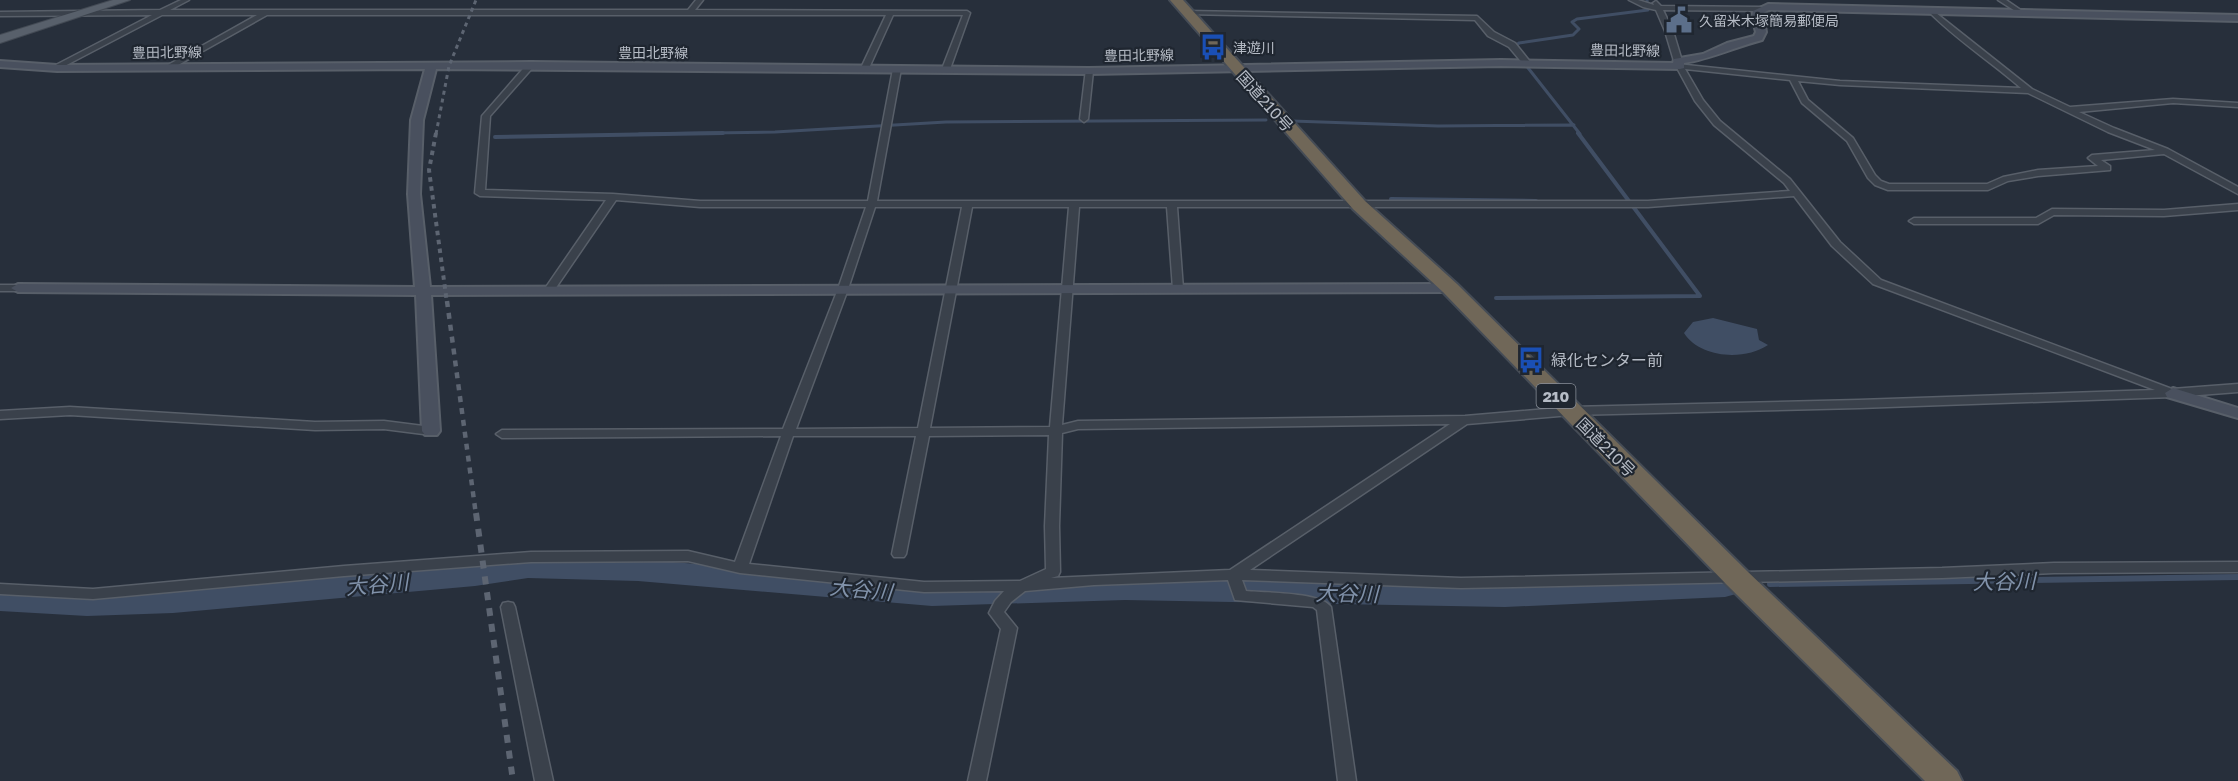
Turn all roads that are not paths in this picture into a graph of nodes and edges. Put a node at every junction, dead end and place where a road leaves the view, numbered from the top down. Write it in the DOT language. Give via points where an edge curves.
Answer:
graph roads {
  1 [pos="124,0"];
  2 [pos="186,0"];
  3 [pos="700,0"];
  4 [pos="1632,0"];
  5 [pos="1654,0"];
  6 [pos="2001,0"];
  7 [pos="1181,6"];
  8 [pos="1659,8"];
  9 [pos="1762,9"];
  10 [pos="88,11"];
  11 [pos="1931,11"];
  12 [pos="690,12"];
  13 [pos="163,13"];
  14 [pos="890,13"];
  15 [pos="2022,13"];
  16 [pos="0,14"];
  17 [pos="265,14"];
  18 [pos="2238,18"];
  19 [pos="0,39"];
  20 [pos="1527,63"];
  21 [pos="1679,63"];
  22 [pos="0,64"];
  23 [pos="431,66"];
  24 [pos="531,66"];
  25 [pos="171,67"];
  26 [pos="57,68"];
  27 [pos="865,68"];
  28 [pos="897,69"];
  29 [pos="946,69"];
  30 [pos="1236,69"];
  31 [pos="1089,70"];
  32 [pos="1793,79"];
  33 [pos="2029,91"];
  34 [pos="2238,105"];
  35 [pos="2068,110"];
  36 [pos="1084,119"];
  37 [pos="2165,151"];
  38 [pos="2238,191"];
  39 [pos="1797,193"];
  40 [pos="614,197"];
  41 [pos="872,203"];
  42 [pos="968,203"];
  43 [pos="1074,203"];
  44 [pos="1172,204"];
  45 [pos="1359,205"];
  46 [pos="2238,207"];
  47 [pos="1914,221"];
  48 [pos="0,288"];
  49 [pos="18,288"];
  50 [pos="1450,288"];
  51 [pos="843,289"];
  52 [pos="951,289"];
  53 [pos="1069,289"];
  54 [pos="1178,289"];
  55 [pos="549,290"];
  56 [pos="423,291"];
  57 [pos="2238,388"];
  58 [pos="2173,393"];
  59 [pos="1570,411"];
  60 [pos="2238,413"];
  61 [pos="0,415"];
  62 [pos="1465,420"];
  63 [pos="431,430"];
  64 [pos="1056,431"];
  65 [pos="923,432"];
  66 [pos="788,433"];
  67 [pos="502,434"];
  68 [pos="899,554"];
  69 [pos="2238,567"];
  70 [pos="740,568"];
  71 [pos="1053,572"];
  72 [pos="1233,574"];
  73 [pos="1737,578"];
  74 [pos="1094,580"];
  75 [pos="1021,586"];
  76 [pos="0,590"];
  77 [pos="508,607"];
  78 [pos="544,781"];
  79 [pos="977,781"];
  80 [pos="1347,781"];
  81 [pos="1946,781"];
  1 -- 10 [label="main road"];
  2 -- 13 [label="street"];
  3 -- 12 [label="street"];
  4 -- 8 [label="street"];
  5 -- 8 [label="street"];
  6 -- 15 [label="street"];
  7 -- 20 [label="street" via="1477,18 1491,34 1512,45"];
  7 -- 30 [label="highway, 国道210号 / 210"];
  8 -- 9 [label="street"];
  8 -- 21 [label="street"];
  9 -- 11 [label="main road"];
  9 -- 21 [label="main road, 豊田北野線" via="1757,17 1761,28 1758,38"];
  10 -- 13 [label="street"];
  10 -- 16 [label="street"];
  10 -- 19 [label="main road"];
  11 -- 15 [label="main road"];
  11 -- 33 [label="street"];
  12 -- 14 [label="street"];
  12 -- 17 [label="street"];
  13 -- 17 [label="street"];
  13 -- 26 [label="street"];
  14 -- 27 [label="street"];
  14 -- 29 [label="street" via="967,14"];
  15 -- 18 [label="main road"];
  17 -- 25 [label="street"];
  20 -- 21 [label="main road, 豊田北野線"];
  20 -- 30 [label="main road, 豊田北野線"];
  21 -- 32 [label="street"];
  21 -- 39 [label="street" via="1699,101 1717,123"];
  22 -- 26 [label="main road, 豊田北野線"];
  23 -- 24 [label="main road, 豊田北野線"];
  23 -- 25 [label="main road, 豊田北野線"];
  23 -- 56 [label="main road" via="417,120 414,194"];
  24 -- 27 [label="main road, 豊田北野線"];
  24 -- 40 [label="street" via="486,116 480,193"];
  25 -- 26 [label="main road, 豊田北野線"];
  27 -- 28 [label="main road, 豊田北野線"];
  28 -- 29 [label="main road, 豊田北野線"];
  28 -- 41 [label="street"];
  29 -- 31 [label="main road, 豊田北野線"];
  30 -- 31 [label="main road, 豊田北野線"];
  30 -- 45 [label="highway, 国道210号 / 210"];
  31 -- 36 [label="street"];
  32 -- 33 [label="street"];
  32 -- 37 [label="street" via="1805,100 1850,140 1871,176 1888,187 1988,187 2038,173 2107,168 2092,158"];
  33 -- 35 [label="street"];
  34 -- 35 [label="street" via="2173,102"];
  35 -- 37 [label="street"];
  37 -- 38 [label="street"];
  39 -- 45 [label="street" via="1648,204"];
  39 -- 58 [label="street" via="1836,244 1877,282"];
  40 -- 41 [label="street" via="700,204"];
  40 -- 55 [label="street"];
  41 -- 42 [label="street"];
  41 -- 51 [label="street"];
  42 -- 43 [label="street"];
  42 -- 52 [label="street"];
  43 -- 44 [label="street"];
  43 -- 53 [label="street"];
  44 -- 45 [label="street"];
  44 -- 54 [label="street"];
  45 -- 50 [label="highway, 国道210号 / 210"];
  46 -- 47 [label="street" via="2164,213 2052,212 2038,221"];
  48 -- 49 [label="street"];
  49 -- 56 [label="main road"];
  50 -- 54 [label="main road"];
  50 -- 59 [label="highway, 国道210号 / 210"];
  51 -- 52 [label="main road"];
  51 -- 55 [label="main road"];
  51 -- 66 [label="street"];
  52 -- 53 [label="main road"];
  52 -- 65 [label="street"];
  53 -- 54 [label="main road"];
  53 -- 64 [label="street"];
  55 -- 56 [label="main road"];
  56 -- 63 [label="main road"];
  57 -- 58 [label="street"];
  58 -- 59 [label="street"];
  58 -- 60 [label="main road"];
  59 -- 62 [label="street"];
  59 -- 73 [label="highway, 国道210号 / 210"];
  61 -- 63 [label="street" via="70,411"];
  62 -- 64 [label="street" via="1078,425"];
  62 -- 72 [label="street"];
  64 -- 65 [label="street"];
  64 -- 71 [label="street" via="1051,510"];
  65 -- 66 [label="street"];
  65 -- 68 [label="street"];
  66 -- 67 [label="street"];
  66 -- 70 [label="street"];
  69 -- 73 [label="street" via="2054,568"];
  70 -- 75 [label="street" via="924,587"];
  70 -- 76 [label="street" via="688,556 531,557 93,594"];
  71 -- 74 [label="street"];
  71 -- 75 [label="street"];
  72 -- 73 [label="street" via="1461,584"];
  72 -- 74 [label="street"];
  72 -- 80 [label="street" via="1240,596 1316,602 1324,607"];
  73 -- 81 [label="highway, 国道210号 / 210"];
  74 -- 75 [label="street"];
  75 -- 79 [label="street" via="1000,604 996,613 1009,628"];
  77 -- 78 [label="street"];
}
